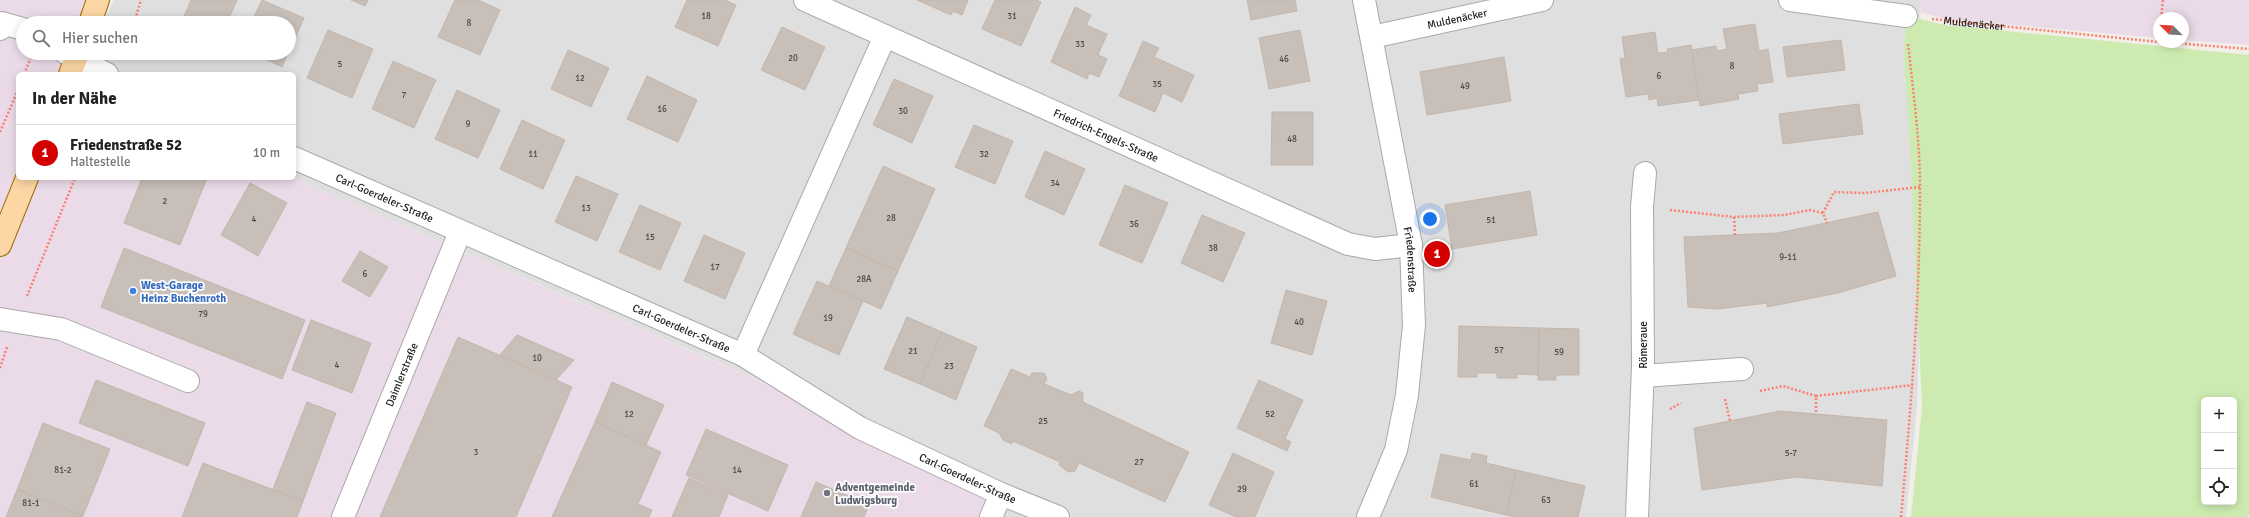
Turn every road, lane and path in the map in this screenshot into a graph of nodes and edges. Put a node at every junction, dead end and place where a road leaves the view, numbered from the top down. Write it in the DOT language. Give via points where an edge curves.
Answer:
graph roads {
  1 [pos="98,0"];
  2 [pos="141,0"];
  3 [pos="806,0"];
  4 [pos="1364,0"];
  5 [pos="1542,0"];
  6 [pos="1790,0"];
  7 [pos="2163,0"];
  8 [pos="2162,12"];
  9 [pos="92,16"];
  10 [pos="136,16"];
  11 [pos="1906,16"];
  12 [pos="16,27"];
  13 [pos="0,29"];
  14 [pos="884,36"];
  15 [pos="1372,37"];
  16 [pos="2153,41"];
  17 [pos="2189,44"];
  18 [pos="2249,49"];
  19 [pos="30,60"];
  20 [pos="72,60"];
  21 [pos="25,72"];
  22 [pos="102,72"];
  23 [pos="16,96"];
  24 [pos="0,132"];
  25 [pos="296,159"];
  26 [pos="1645,173"];
  27 [pos="26,180"];
  28 [pos="74,180"];
  29 [pos="1920,187"];
  30 [pos="1642,207"];
  31 [pos="1823,213"];
  32 [pos="1734,217"];
  33 [pos="1827,223"];
  34 [pos="460,232"];
  35 [pos="1735,235"];
  36 [pos="0,245"];
  37 [pos="1411,245"];
  38 [pos="9,320"];
  39 [pos="743,355"];
  40 [pos="0,368"];
  41 [pos="1742,369"];
  42 [pos="1642,376"];
  43 [pos="188,381"];
  44 [pos="1913,385"];
  45 [pos="1816,396"];
  46 [pos="1725,399"];
  47 [pos="1730,421"];
  48 [pos="1001,494"];
  49 [pos="343,517"];
  50 [pos="991,517"];
  51 [pos="1058,517"];
  52 [pos="1368,517"];
  53 [pos="1637,517"];
  54 [pos="1901,517"];
  1 -- 9 [label="main road"];
  2 -- 10 [label="path"];
  3 -- 14 [label="street, Friedrich-Engels-Straße"];
  4 -- 15 [label="street, Friedenstraße"];
  5 -- 15 [label="street, Muldenäcker"];
  6 -- 11 [label="street"];
  7 -- 8 [label="path"];
  11 -- 16 [label="path, Muldenäcker"];
  11 -- 29 [label="path"];
  12 -- 13 [label="street" via="2,23"];
  14 -- 37 [label="street, Friedrich-Engels-Straße" via="1348,244 1375,249"];
  14 -- 39 [label="street"];
  15 -- 37 [label="street, Friedenstraße"];
  17 -- 18 [label="path, Muldenäcker"];
  19 -- 21 [label="path"];
  20 -- 22 [label="street"];
  23 -- 24 [label="path"];
  25 -- 34 [label="street, Carl-Goerdeler-Straße"];
  26 -- 30 [label="street, Römeraue"];
  27 -- 36 [label="main road"];
  28 -- 38 [label="path"];
  29 -- 31 [label="path" via="1865,193 1834,192"];
  29 -- 44 [label="path"];
  30 -- 32 [label="path"];
  30 -- 42 [label="street, Römeraue"];
  31 -- 32 [label="path" via="1810,210 1784,215"];
  31 -- 33 [label="path"];
  32 -- 35 [label="path"];
  34 -- 39 [label="street, Carl-Goerdeler-Straße"];
  34 -- 49 [label="street, Daimlerstraße"];
  37 -- 52 [label="street, Friedenstraße" via="1414,325 1407,395 1396,450"];
  38 -- 40 [label="path"];
  38 -- 43 [label="street" via="61,329"];
  39 -- 48 [label="street, Carl-Goerdeler-Straße" via="860,428"];
  41 -- 42 [label="street"];
  42 -- 53 [label="street, Römeraue"];
  44 -- 45 [label="path"];
  44 -- 54 [label="path"];
  46 -- 47 [label="path"];
  48 -- 50 [label="street"];
  48 -- 51 [label="street, Carl-Goerdeler-Straße"];
}
